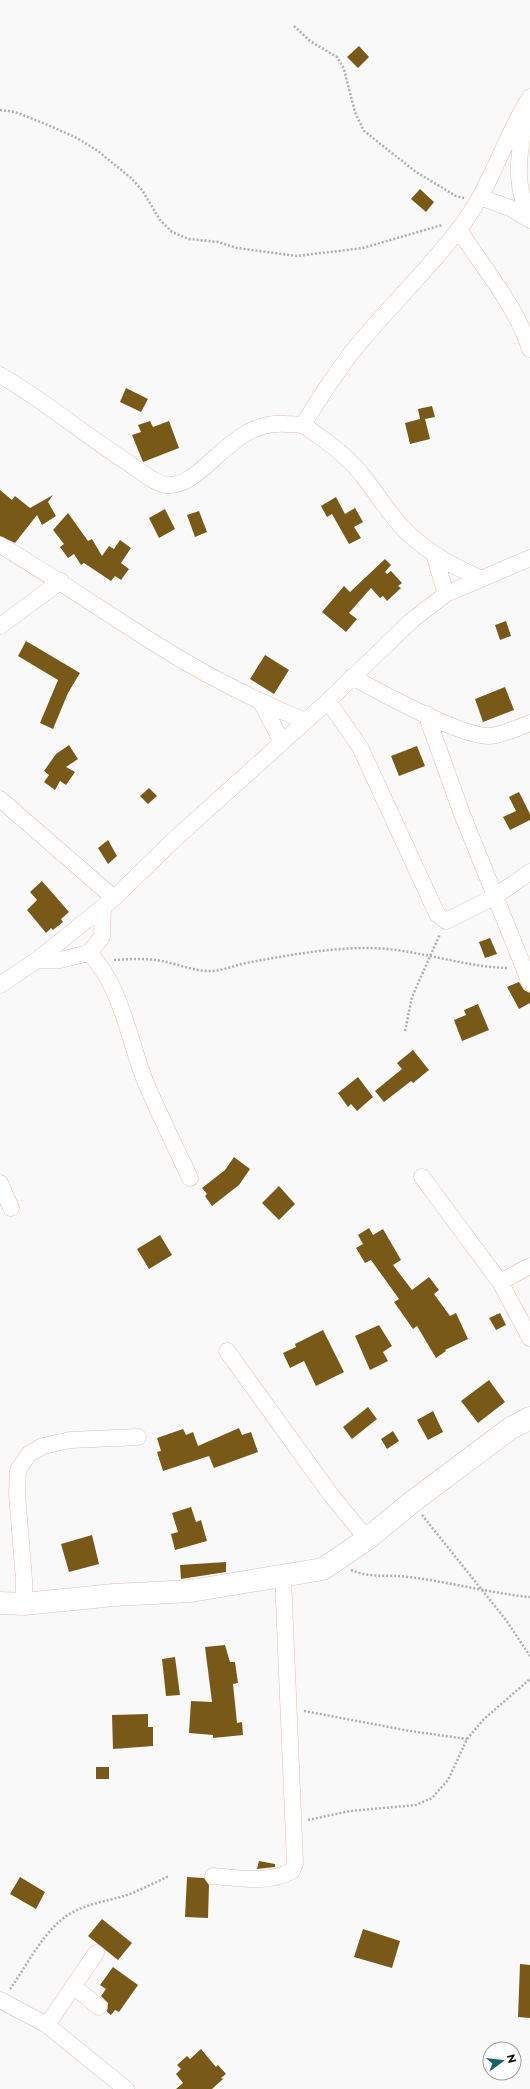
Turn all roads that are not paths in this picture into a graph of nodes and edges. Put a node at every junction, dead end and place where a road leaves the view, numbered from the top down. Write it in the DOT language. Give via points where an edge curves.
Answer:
graph roads {
  1 [pos="529,99"];
  2 [pos="479,200"];
  3 [pos="530,214"];
  4 [pos="530,220"];
  5 [pos="462,225"];
  6 [pos="530,349"];
  7 [pos="0,375"];
  8 [pos="303,425"];
  9 [pos="0,545"];
  10 [pos="434,554"];
  11 [pos="530,558"];
  12 [pos="480,578"];
  13 [pos="61,581"];
  14 [pos="446,594"];
  15 [pos="0,626"];
  16 [pos="352,677"];
  17 [pos="328,701"];
  18 [pos="261,702"];
  19 [pos="426,714"];
  20 [pos="305,721"];
  21 [pos="530,723"];
  22 [pos="282,742"];
  23 [pos="0,799"];
  24 [pos="530,872"];
  25 [pos="494,897"];
  26 [pos="109,902"];
  27 [pos="94,957"];
  28 [pos="37,960"];
  29 [pos="2,980"];
  30 [pos="530,983"];
  31 [pos="422,1177"];
  32 [pos="190,1178"];
  33 [pos="0,1183"];
  34 [pos="11,1208"];
  35 [pos="530,1266"];
  36 [pos="500,1282"];
  37 [pos="530,1338"];
  38 [pos="227,1351"];
  39 [pos="530,1418"];
  40 [pos="138,1436"];
  41 [pos="367,1539"];
  42 [pos="283,1577"];
  43 [pos="0,1603"];
  44 [pos="24,1604"];
  45 [pos="213,1876"];
  46 [pos="96,1953"];
  47 [pos="73,1986"];
  48 [pos="1,2001"];
  49 [pos="99,2007"];
  50 [pos="47,2025"];
  51 [pos="126,2089"];
  1 -- 2 [label="street"];
  1 -- 3 [label="street" via="519,171 523,200"];
  2 -- 4 [label="street" via="510,208"];
  2 -- 5 [label="street"];
  5 -- 6 [label="street" via="519,321"];
  5 -- 8 [label="street" via="435,260 353,351 326,387"];
  7 -- 8 [label="street" via="18,385 102,446 165,485 178,484 191,478 251,429 280,423"];
  8 -- 10 [label="street" via="330,444 361,473 403,529"];
  9 -- 13 [label="street"];
  10 -- 12 [label="street"];
  10 -- 14 [label="street"];
  11 -- 12 [label="street"];
  12 -- 14 [label="street"];
  13 -- 15 [label="street"];
  13 -- 18 [label="street" via="160,647"];
  14 -- 16 [label="street" via="411,622"];
  16 -- 17 [label="street"];
  16 -- 19 [label="street"];
  17 -- 20 [label="street"];
  17 -- 25 [label="street" via="360,747 437,914 446,921"];
  18 -- 20 [label="street"];
  18 -- 22 [label="street"];
  19 -- 21 [label="street" via="476,734 489,736"];
  19 -- 25 [label="street"];
  20 -- 22 [label="street"];
  22 -- 26 [label="street"];
  23 -- 26 [label="street"];
  24 -- 25 [label="street"];
  25 -- 30 [label="street"];
  26 -- 27 [label="street" via="102,937"];
  26 -- 28 [label="street"];
  27 -- 28 [label="street"];
  27 -- 32 [label="street" via="112,984 146,1081"];
  28 -- 29 [label="street"];
  31 -- 36 [label="street"];
  33 -- 34 [label="street"];
  35 -- 36 [label="street"];
  36 -- 37 [label="street"];
  38 -- 41 [label="street" via="331,1495"];
  39 -- 41 [label="street" via="511,1428"];
  40 -- 44 [label="street" via="70,1440 43,1446 29,1454 18,1470 17,1494"];
  41 -- 42 [label="street" via="323,1569"];
  42 -- 44 [label="street" via="191,1591"];
  42 -- 45 [label="street" via="294,1863 292,1871 279,1877 254,1881"];
  43 -- 44 [label="street"];
  46 -- 47 [label="street"];
  47 -- 49 [label="street"];
  47 -- 50 [label="street"];
  48 -- 50 [label="street"];
  50 -- 51 [label="street"];
}
